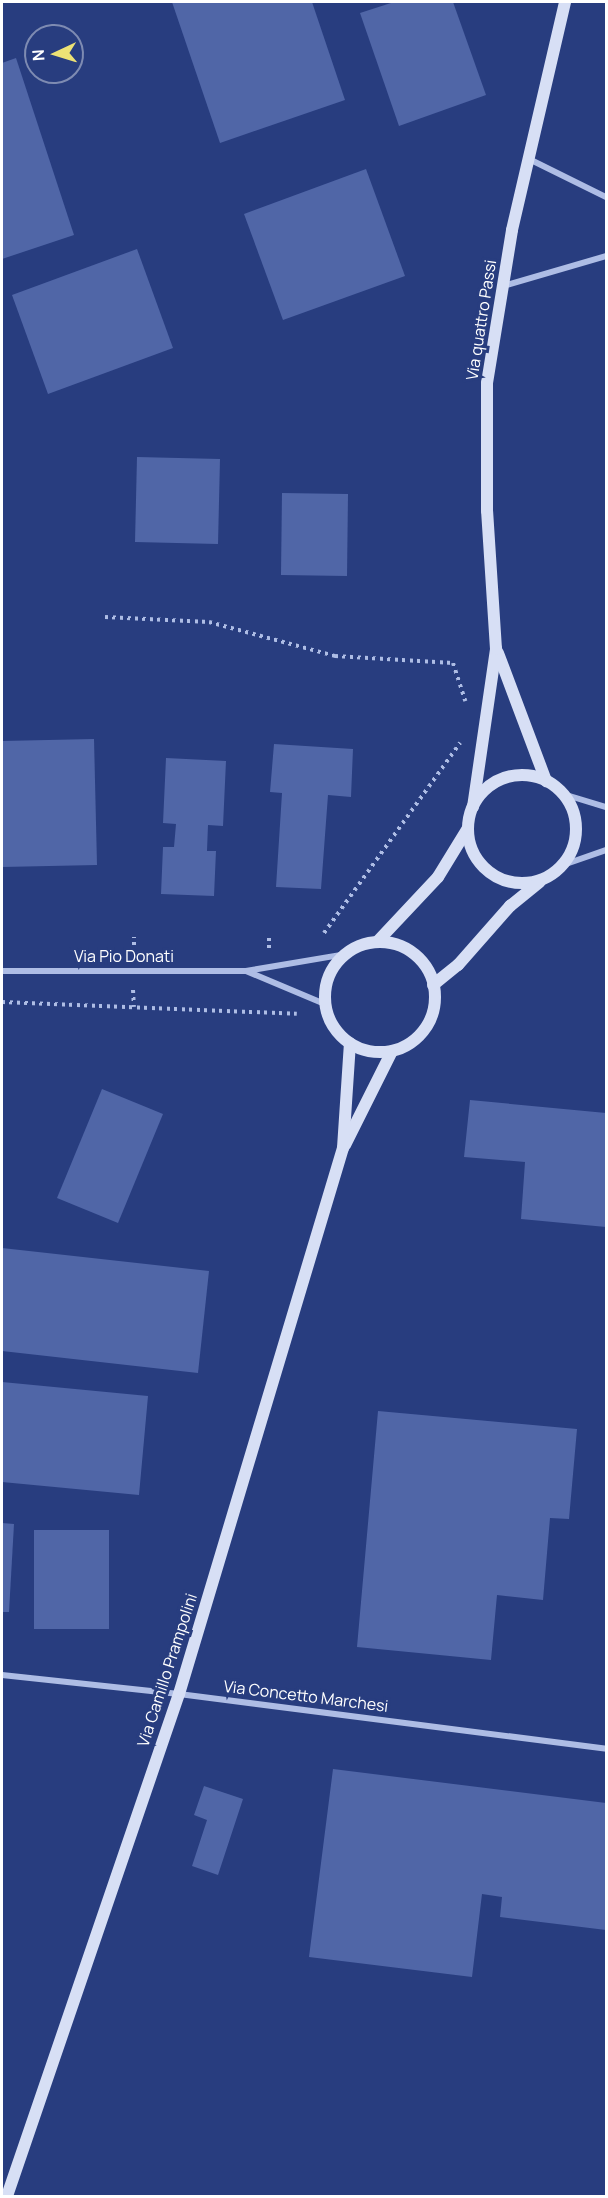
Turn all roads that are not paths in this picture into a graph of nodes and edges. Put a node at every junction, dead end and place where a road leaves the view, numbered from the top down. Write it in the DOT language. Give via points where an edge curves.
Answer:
graph roads {
  1 [pos="565,2"];
  2 [pos="528,159"];
  3 [pos="606,197"];
  4 [pos="606,256"];
  5 [pos="502,286"];
  6 [pos="496,649"];
  7 [pos="546,781"];
  8 [pos="564,794"];
  9 [pos="473,807"];
  10 [pos="606,807"];
  11 [pos="468,827"];
  12 [pos="606,850"];
  13 [pos="563,865"];
  14 [pos="546,878"];
  15 [pos="377,942"];
  16 [pos="346,954"];
  17 [pos="2,971"];
  18 [pos="246,971"];
  19 [pos="433,985"];
  20 [pos="327,1010"];
  21 [pos="350,1043"];
  22 [pos="392,1051"];
  23 [pos="342,1148"];
  24 [pos="2,1675"];
  25 [pos="179,1694"];
  26 [pos="606,1749"];
  27 [pos="7,2196"];
  1 -- 2 [label="main road, Via quattro Passi"];
  2 -- 3 [label="street"];
  2 -- 5 [label="main road, Via quattro Passi"];
  4 -- 5 [label="street"];
  5 -- 6 [label="main road, Via quattro Passi" via="486,383 487,511"];
  6 -- 7 [label="main road, Via quattro Passi"];
  6 -- 9 [label="main road, Via quattro Passi"];
  7 -- 8 [label="main road, Via Pio Donati"];
  7 -- 9 [label="main road, Via Pio Donati" via="520,775 500,779 484,791"];
  8 -- 10 [label="street"];
  8 -- 13 [label="main road" via="573,811 576,830"];
  9 -- 11 [label="main road, Via Pio Donati"];
  11 -- 14 [label="main road, Via Pio Donati" via="477,859 492,874 524,883"];
  11 -- 15 [label="main road, Via Pio Donati" via="438,877"];
  12 -- 13 [label="street"];
  13 -- 14 [label="main road"];
  14 -- 19 [label="main road" via="510,906 458,965"];
  15 -- 16 [label="main road, Via Pio Donati"];
  15 -- 19 [label="main road" via="413,953 426,967"];
  16 -- 18 [label="street, Via Pio Donati"];
  16 -- 20 [label="main road" via="329,976"];
  17 -- 18 [label="street, Via Pio Donati"];
  18 -- 20 [label="street, Via Pio Donati"];
  19 -- 22 [label="main road" via="435,999 429,1022 413,1041"];
  20 -- 21 [label="main road, Via Pio Donati"];
  21 -- 22 [label="main road" via="377,1052"];
  21 -- 23 [label="main road, Via Camillo Prampolini"];
  22 -- 23 [label="main road, Via Camillo Prampolini"];
  23 -- 25 [label="main road, Via Camillo Prampolini"];
  24 -- 25 [label="street, Via Concetto Marchesi"];
  25 -- 26 [label="street, Via Concetto Marchesi"];
  25 -- 27 [label="main road, Via Camillo Prampolini"];
}
